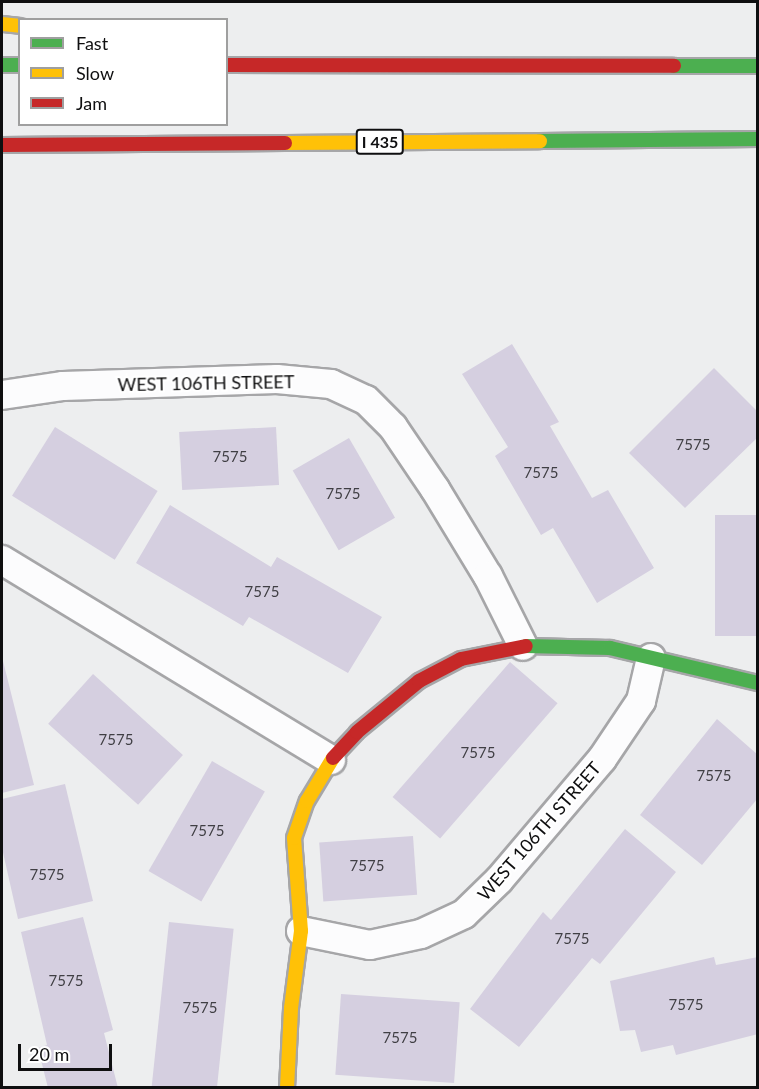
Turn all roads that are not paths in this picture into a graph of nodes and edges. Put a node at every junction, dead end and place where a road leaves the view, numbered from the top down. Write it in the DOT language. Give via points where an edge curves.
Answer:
graph roads {
  1 [pos="2,24"];
  2 [pos="18,26"];
  3 [pos="238,50"];
  4 [pos="2,65"];
  5 [pos="18,65"];
  6 [pos="228,65"];
  7 [pos="381,65"];
  8 [pos="758,66"];
  9 [pos="758,139"];
  10 [pos="2,145"];
  11 [pos="2,395"];
  12 [pos="2,560"];
  13 [pos="523,646"];
  14 [pos="651,658"];
  15 [pos="758,683"];
  16 [pos="331,760"];
  17 [pos="301,931"];
  18 [pos="287,1088"];
  1 -- 2 [label="main road"];
  3 -- 7 [label="main road"];
  4 -- 5 [label="main road"];
  6 -- 7 [label="main road"];
  7 -- 8 [label="main road"];
  9 -- 10 [label="main road, I 435"];
  11 -- 13 [label="street, WEST 106TH STREET" via="63,386 277,378 331,384 366,400 393,427 435,489 488,576"];
  12 -- 16 [label="street"];
  13 -- 14 [label="main road" via="610,648"];
  13 -- 16 [label="main road" via="461,659 420,681 357,732"];
  14 -- 15 [label="main road"];
  14 -- 17 [label="street, WEST 106TH STREET" via="641,701 614,743 499,880 464,914 421,934 370,945"];
  16 -- 17 [label="main road" via="307,801 294,838"];
  17 -- 18 [label="main road" via="291,1008"];
}
